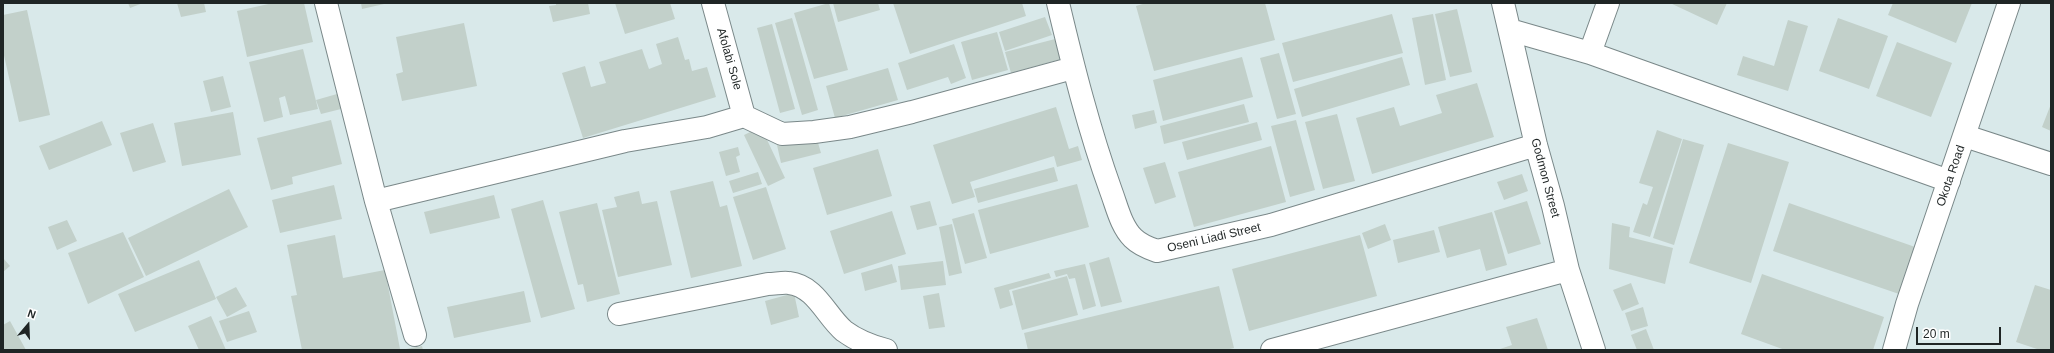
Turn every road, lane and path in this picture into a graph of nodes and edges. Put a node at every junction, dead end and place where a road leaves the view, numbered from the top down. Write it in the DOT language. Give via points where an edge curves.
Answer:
graph roads {
  1 [pos="326,3"];
  2 [pos="713,3"];
  3 [pos="1058,3"];
  4 [pos="1503,3"];
  5 [pos="1608,3"];
  6 [pos="2009,3"];
  7 [pos="1510,30"];
  8 [pos="1590,53"];
  9 [pos="1073,68"];
  10 [pos="744,116"];
  11 [pos="1965,136"];
  12 [pos="1536,146"];
  13 [pos="2051,164"];
  14 [pos="1949,181"];
  15 [pos="376,202"];
  16 [pos="1568,270"];
  17 [pos="619,314"];
  18 [pos="415,335"];
  19 [pos="886,350"];
  20 [pos="1272,350"];
  21 [pos="1594,350"];
  22 [pos="1894,350"];
  1 -- 15 [label="street"];
  2 -- 10 [label="street, Afolabi Sole"];
  3 -- 9 [label="street, Oseni Liadi Street"];
  4 -- 7 [label="street, Godmon Street"];
  5 -- 8 [label="street"];
  6 -- 11 [label="street, Okota Road"];
  7 -- 8 [label="street"];
  7 -- 12 [label="street, Godmon Street"];
  8 -- 14 [label="street"];
  9 -- 10 [label="street" via="850,127 782,134"];
  9 -- 12 [label="street, Oseni Liadi Street" via="1123,224 1133,238 1146,248 1157,251 1271,225"];
  10 -- 15 [label="street" via="707,127 625,141"];
  11 -- 13 [label="street"];
  11 -- 14 [label="street, Okota Road"];
  12 -- 16 [label="street, Godmon Street"];
  14 -- 22 [label="street, Okota Road"];
  15 -- 18 [label="street"];
  16 -- 20 [label="street"];
  16 -- 21 [label="street, Godmon Street"];
  17 -- 19 [label="street" via="768,284 789,283 810,292 845,332 869,345"];
}
